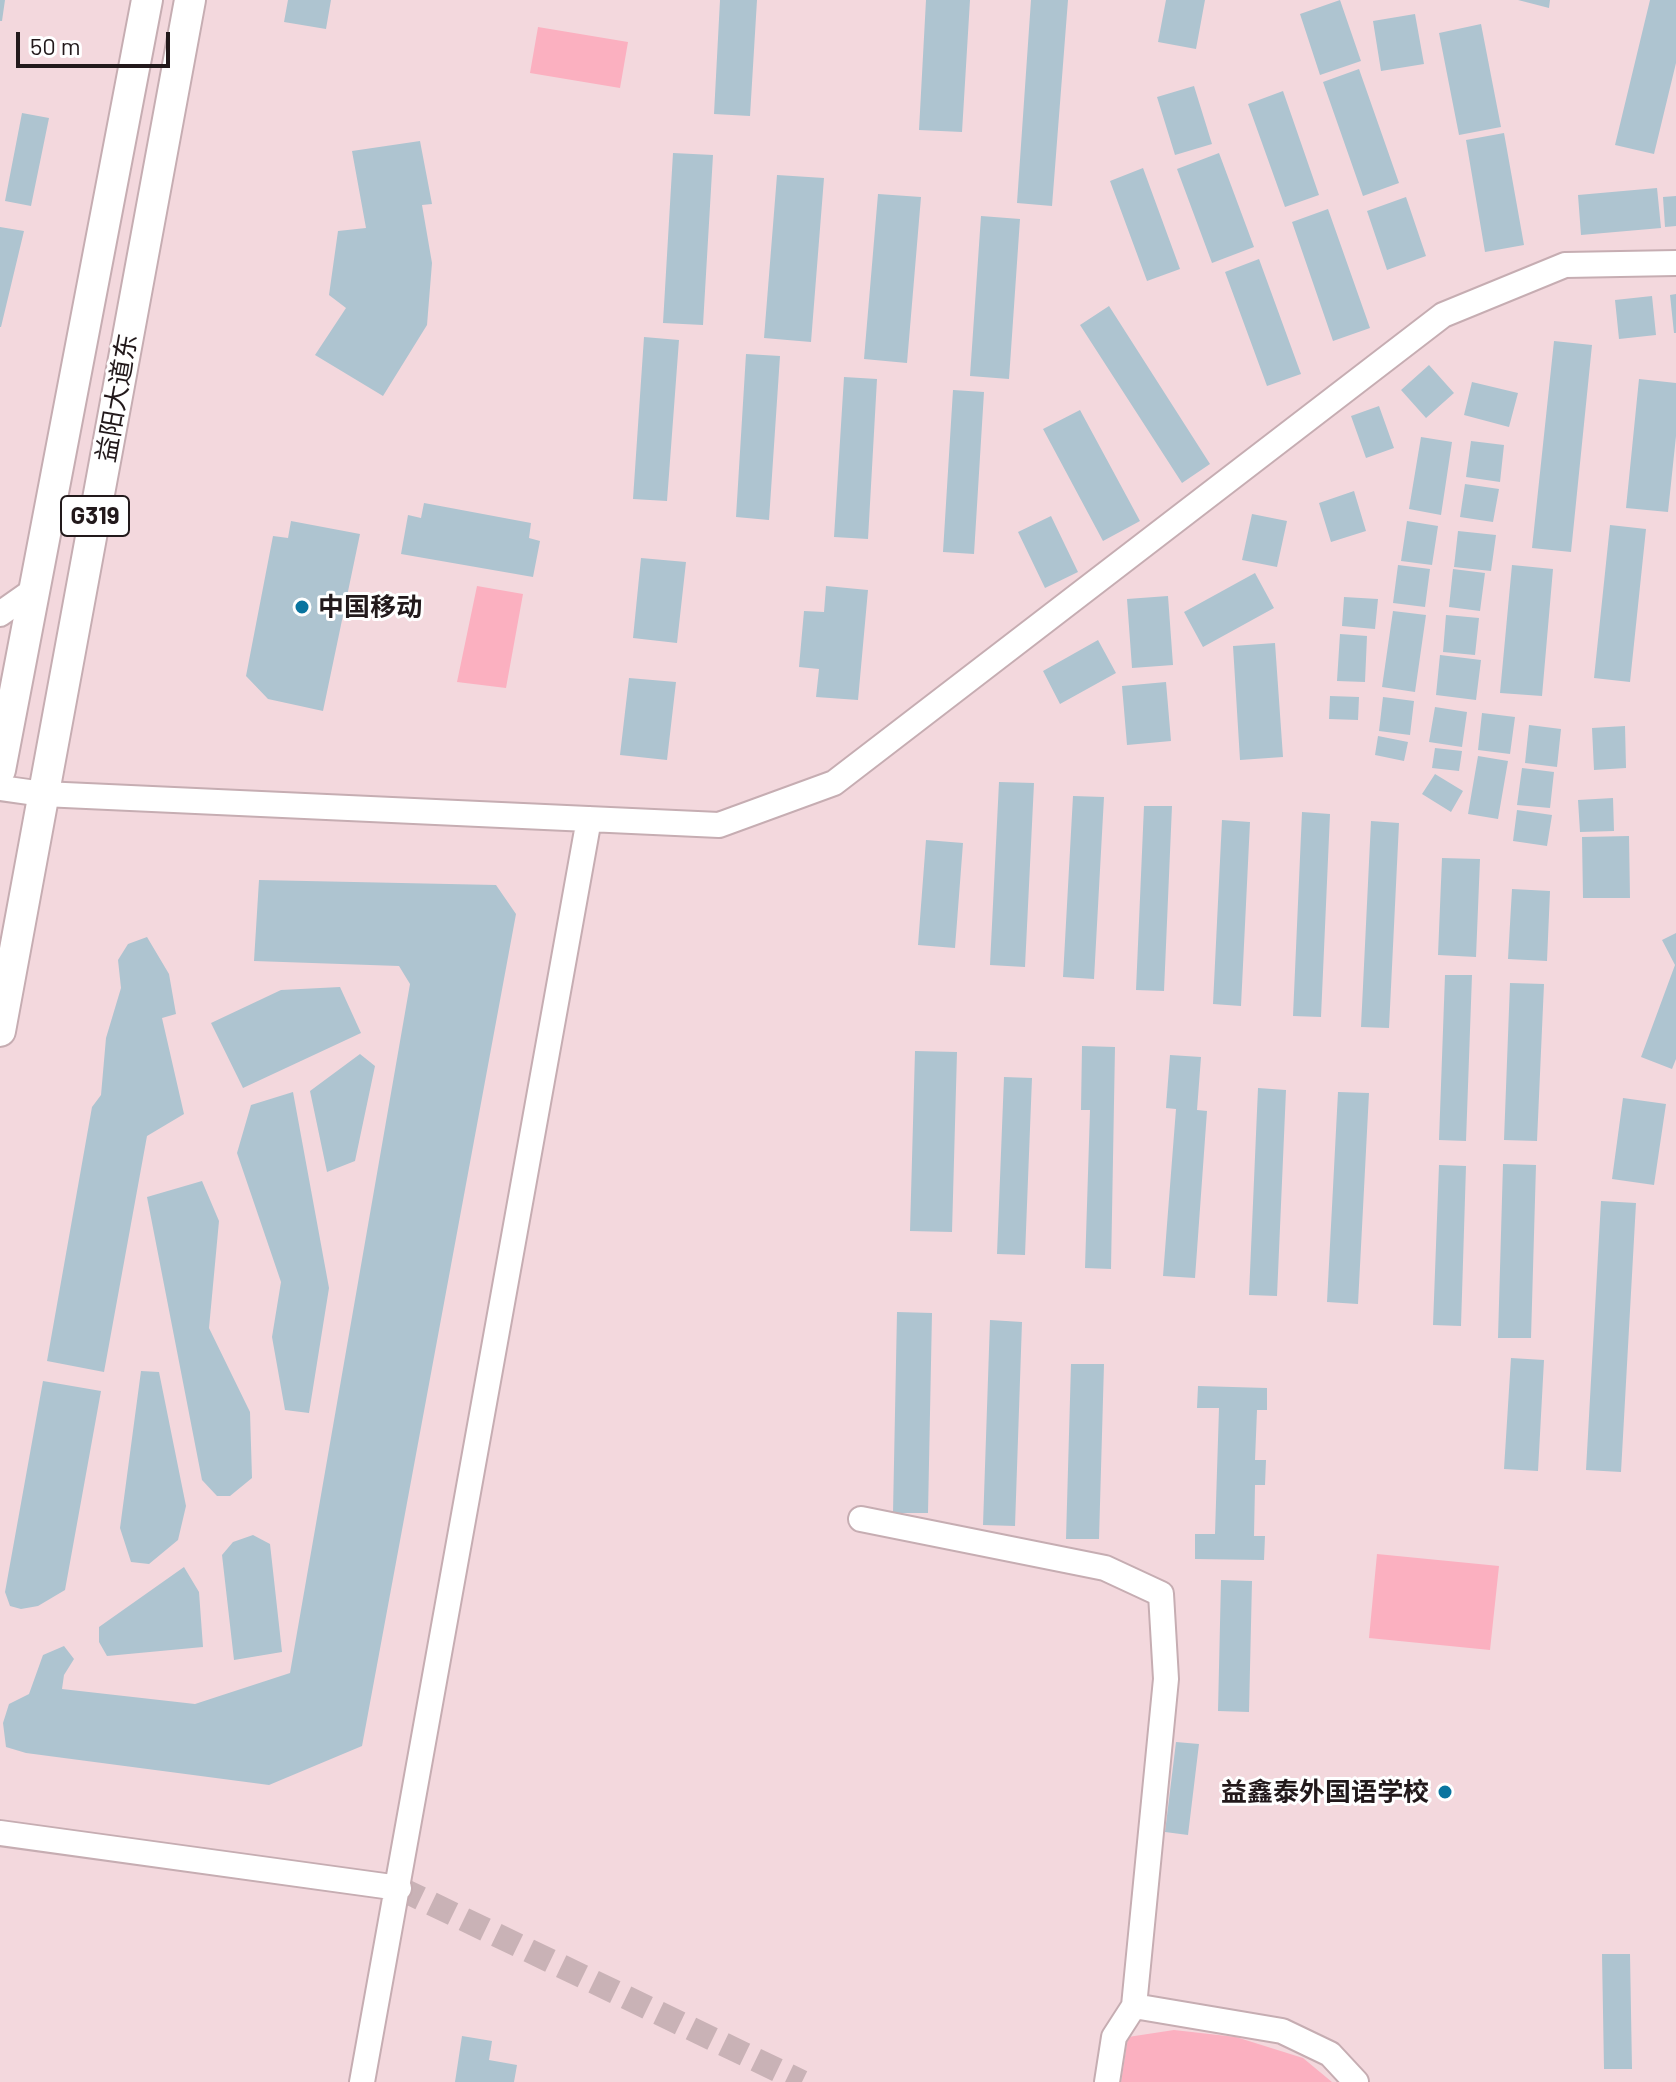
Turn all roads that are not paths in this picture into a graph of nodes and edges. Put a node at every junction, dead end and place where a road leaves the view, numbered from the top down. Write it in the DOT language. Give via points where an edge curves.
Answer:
graph roads {
  1 [pos="147,0"];
  2 [pos="190,0"];
  3 [pos="1676,263"];
  4 [pos="34,590"];
  5 [pos="0,614"];
  6 [pos="0,770"];
  7 [pos="0,788"];
  8 [pos="43,794"];
  9 [pos="589,819"];
  10 [pos="0,1031"];
  11 [pos="861,1519"];
  12 [pos="0,1833"];
  13 [pos="399,1888"];
  14 [pos="1134,2006"];
  15 [pos="362,2082"];
  16 [pos="1107,2082"];
  17 [pos="1356,2082"];
  1 -- 4 [label="main road, G319"];
  2 -- 8 [label="main road, 益阳大道东 / G319"];
  3 -- 9 [label="street" via="1565,265 1443,315 834,783 719,825"];
  4 -- 5 [label="street"];
  4 -- 6 [label="main road, G319"];
  7 -- 8 [label="street"];
  8 -- 9 [label="street"];
  8 -- 10 [label="main road, 益阳大道东 / G319"];
  9 -- 13 [label="street"];
  11 -- 14 [label="street" via="1105,1568 1161,1594 1166,1679"];
  12 -- 13 [label="street"];
  13 -- 15 [label="street"];
  14 -- 16 [label="street" via="1114,2037"];
  14 -- 17 [label="street" via="1282,2031 1330,2054"];
}
